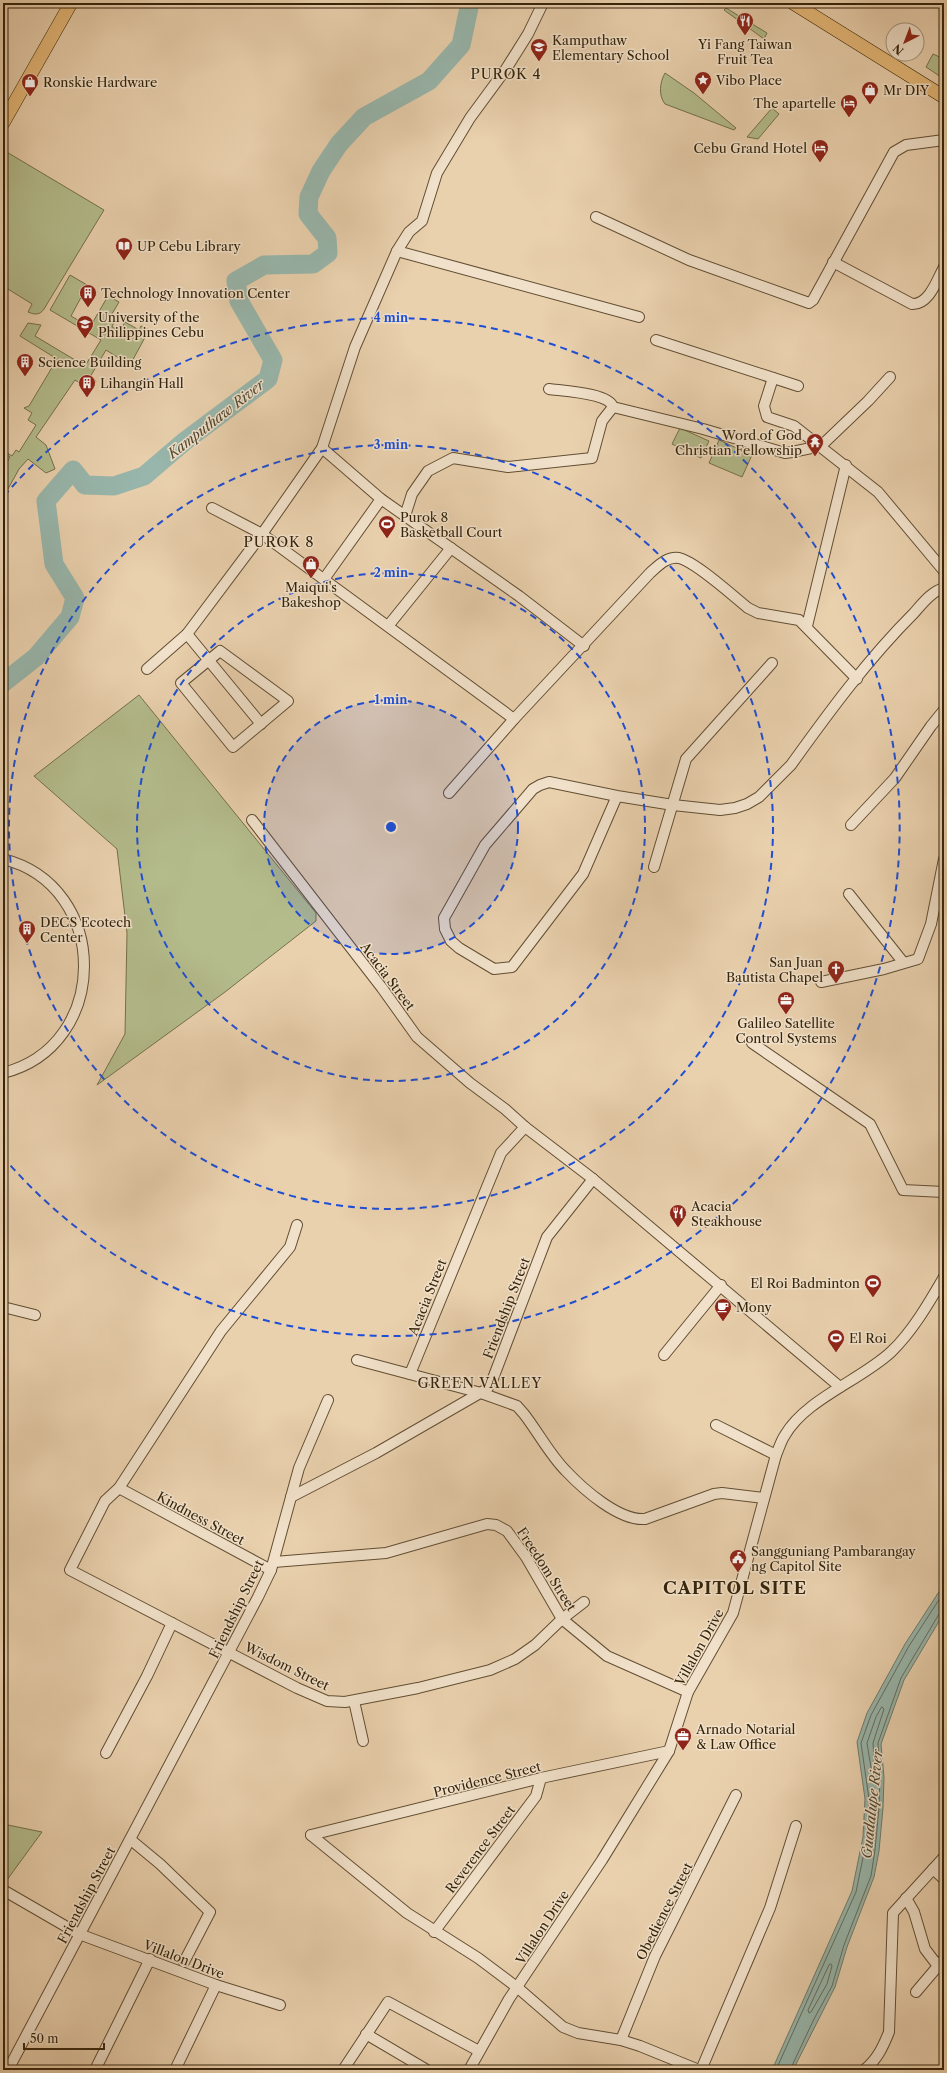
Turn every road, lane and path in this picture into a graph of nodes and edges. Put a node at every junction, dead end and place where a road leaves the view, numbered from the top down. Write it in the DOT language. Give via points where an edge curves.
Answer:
graph roads {
  1 [pos="71,3"];
  2 [pos="543,3"];
  3 [pos="793,3"];
  4 [pos="944,97"];
  5 [pos="3,123"];
  6 [pos="944,140"];
  7 [pos="596,217"];
  8 [pos="397,251"];
  9 [pos="833,262"];
  10 [pos="944,267"];
  11 [pos="639,317"];
  12 [pos="656,340"];
  13 [pos="890,377"];
  14 [pos="773,378"];
  15 [pos="798,386"];
  16 [pos="549,389"];
  17 [pos="613,407"];
  18 [pos="821,446"];
  19 [pos="322,448"];
  20 [pos="846,465"];
  21 [pos="381,499"];
  22 [pos="212,508"];
  23 [pos="404,516"];
  24 [pos="262,534"];
  25 [pos="451,548"];
  26 [pos="944,571"];
  27 [pos="324,579"];
  28 [pos="944,588"];
  29 [pos="388,626"];
  30 [pos="806,626"];
  31 [pos="187,634"];
  32 [pos="584,646"];
  33 [pos="209,660"];
  34 [pos="772,663"];
  35 [pos="147,669"];
  36 [pos="856,679"];
  37 [pos="944,710"];
  38 [pos="514,719"];
  39 [pos="261,724"];
  40 [pos="449,793"];
  41 [pos="617,796"];
  42 [pos="673,805"];
  43 [pos="252,820"];
  44 [pos="851,825"];
  45 [pos="3,859"];
  46 [pos="944,859"];
  47 [pos="654,866"];
  48 [pos="848,894"];
  49 [pos="903,962"];
  50 [pos="821,982"];
  51 [pos="752,1043"];
  52 [pos="3,1073"];
  53 [pos="525,1127"];
  54 [pos="593,1179"];
  55 [pos="944,1192"];
  56 [pos="296,1225"];
  57 [pos="944,1277"];
  58 [pos="721,1285"];
  59 [pos="3,1307"];
  60 [pos="35,1315"];
  61 [pos="664,1355"];
  62 [pos="357,1360"];
  63 [pos="410,1374"];
  64 [pos="840,1387"];
  65 [pos="481,1393"];
  66 [pos="328,1400"];
  67 [pos="716,1425"];
  68 [pos="776,1455"];
  69 [pos="119,1488"];
  70 [pos="291,1497"];
  71 [pos="764,1498"];
  72 [pos="272,1566"];
  73 [pos="584,1602"];
  74 [pos="562,1619"];
  75 [pos="172,1623"];
  76 [pos="229,1653"];
  77 [pos="688,1692"];
  78 [pos="354,1701"];
  79 [pos="363,1741"];
  80 [pos="669,1751"];
  81 [pos="106,1753"];
  82 [pos="541,1778"];
  83 [pos="736,1795"];
  84 [pos="796,1826"];
  85 [pos="130,1840"];
  86 [pos="944,1857"];
  87 [pos="933,1869"];
  88 [pos="944,1879"];
  89 [pos="3,1890"];
  90 [pos="906,1898"];
  91 [pos="434,1932"];
  92 [pos="80,1934"];
  93 [pos="150,1960"];
  94 [pos="184,1962"];
  95 [pos="941,1963"];
  96 [pos="216,1985"];
  97 [pos="518,1988"];
  98 [pos="916,1992"];
  99 [pos="280,2005"];
  100 [pos="366,2034"];
  101 [pos="621,2040"];
  102 [pos="479,2051"];
  103 [pos="344,2069"];
  104 [pos="8,2070"];
  105 [pos="95,2070"];
  106 [pos="175,2070"];
  107 [pos="427,2070"];
  108 [pos="469,2070"];
  109 [pos="700,2070"];
  110 [pos="864,2070"];
  1 -- 5 [label="main road"];
  2 -- 8 [label="street" via="528,34 470,118 437,173 422,221 409,232"];
  3 -- 4 [label="main road"];
  6 -- 9 [label="street" via="906,145 894,152"];
  7 -- 9 [label="street" via="688,260 804,303 813,300"];
  8 -- 11 [label="street"];
  8 -- 19 [label="street" via="355,347"];
  9 -- 10 [label="street" via="912,304 919,305 925,300"];
  12 -- 14 [label="street"];
  13 -- 18 [label="street"];
  14 -- 15 [label="street"];
  14 -- 18 [label="street" via="764,406 767,417 794,426"];
  16 -- 17 [label="street" via="599,397 610,402"];
  17 -- 18 [label="street" via="785,453"];
  17 -- 23 [label="street" via="602,421 592,458 508,467 453,458 428,471 412,494"];
  18 -- 20 [label="street"];
  19 -- 21 [label="street"];
  19 -- 24 [label="street"];
  20 -- 26 [label="street" via="878,492"];
  20 -- 30 [label="street"];
  21 -- 23 [label="street"];
  21 -- 27 [label="street"];
  22 -- 24 [label="street"];
  23 -- 25 [label="street"];
  24 -- 27 [label="street"];
  24 -- 31 [label="street"];
  25 -- 29 [label="street"];
  25 -- 32 [label="street"];
  27 -- 29 [label="street"];
  28 -- 36 [label="street" via="928,599 886,641"];
  29 -- 38 [label="street"];
  30 -- 32 [label="street" via="800,620 758,613 748,608 693,565 679,558 665,560 650,573"];
  30 -- 36 [label="street"];
  31 -- 33 [label="street"];
  31 -- 35 [label="street"];
  32 -- 38 [label="street"];
  33 -- 39 [label="street"];
  33 -- 39 [label="street" via="220,651 288,700"];
  33 -- 39 [label="street" via="181,683 233,747"];
  34 -- 42 [label="street" via="686,759"];
  36 -- 42 [label="street" via="791,765 759,797 747,804 720,810"];
  37 -- 44 [label="street" via="894,778"];
  38 -- 40 [label="street"];
  41 -- 41 [label="street" via="549,782 533,789 485,845 444,918 445,929 452,942 494,968 512,967 583,874"];
  41 -- 42 [label="street"];
  42 -- 47 [label="street"];
  43 -- 53 [label="street, Acacia Street" via="417,1037"];
  45 -- 52 [label="street" via="31,871 61,898 80,933 85,972 76,1011 62,1034 33,1061"];
  46 -- 49 [label="street" via="924,947 918,959"];
  48 -- 49 [label="street"];
  49 -- 50 [label="street" via="884,969"];
  51 -- 55 [label="street" via="870,1124 903,1190"];
  53 -- 54 [label="street, Acacia Street"];
  53 -- 63 [label="street, Acacia Street" via="501,1153"];
  54 -- 58 [label="street, Acacia Street"];
  54 -- 65 [label="street, Friendship Street" via="547,1237 492,1381"];
  56 -- 69 [label="street" via="290,1247 221,1331"];
  57 -- 64 [label="street, Villalon Drive" via="902,1340 889,1353"];
  58 -- 61 [label="street"];
  58 -- 64 [label="street, Acacia Street"];
  59 -- 60 [label="street"];
  62 -- 63 [label="street"];
  63 -- 65 [label="street"];
  64 -- 68 [label="street, Villalon Drive" via="796,1421 785,1435"];
  65 -- 70 [label="street, Friendship Street" via="376,1453"];
  65 -- 71 [label="street" via="517,1406 565,1470 602,1502 636,1520 714,1494"];
  66 -- 70 [label="street" via="299,1468"];
  67 -- 68 [label="street"];
  68 -- 71 [label="street, Villalon Drive"];
  69 -- 72 [label="street, Kindness Street"];
  69 -- 75 [label="street, Wisdom Street" via="105,1501 70,1570"];
  70 -- 72 [label="street, Friendship Street"];
  71 -- 77 [label="street, Villalon Drive" via="733,1613"];
  72 -- 74 [label="street, Freedom Street" via="386,1553 487,1524 496,1525 507,1531 526,1557"];
  72 -- 76 [label="street, Friendship Street"];
  73 -- 74 [label="street, Wisdom Street"];
  74 -- 77 [label="street, Freedom Street" via="608,1656"];
  74 -- 78 [label="street, Wisdom Street" via="535,1645 515,1659 490,1670"];
  75 -- 76 [label="street, Wisdom Street"];
  75 -- 81 [label="street"];
  76 -- 78 [label="street, Wisdom Street" via="327,1701"];
  76 -- 85 [label="street, Friendship Street"];
  77 -- 80 [label="street, Villalon Drive"];
  78 -- 79 [label="street"];
  80 -- 82 [label="street, Providence Street"];
  80 -- 97 [label="street, Villalon Drive"];
  82 -- 91 [label="street, Reverence Street" via="536,1796"];
  82 -- 91 [label="street, Providence Street" via="311,1835"];
  83 -- 101 [label="street, Obedience Street" via="655,1956"];
  84 -- 109 [label="street" via="770,1908"];
  85 -- 92 [label="street, Friendship Street"];
  85 -- 94 [label="street" via="160,1864 210,1912"];
  86 -- 87 [label="street"];
  87 -- 88 [label="street"];
  87 -- 90 [label="street"];
  89 -- 92 [label="street, Villalon Drive"];
  90 -- 95 [label="street" via="914,1912 925,1949"];
  90 -- 110 [label="street" via="893,1913 889,2032 883,2049"];
  91 -- 97 [label="street" via="478,1958"];
  92 -- 93 [label="street, Villalon Drive"];
  92 -- 104 [label="street, Friendship Street"];
  93 -- 96 [label="street, Villalon Drive"];
  93 -- 105 [label="street"];
  95 -- 98 [label="street"];
  96 -- 99 [label="street, Villalon Drive"];
  96 -- 106 [label="street"];
  97 -- 101 [label="street" via="563,2027 578,2033"];
  97 -- 102 [label="street, Villalon Drive"];
  100 -- 102 [label="street" via="388,2002"];
  100 -- 103 [label="street"];
  100 -- 107 [label="street"];
  101 -- 109 [label="street"];
  102 -- 108 [label="street, Villalon Drive"];
}
